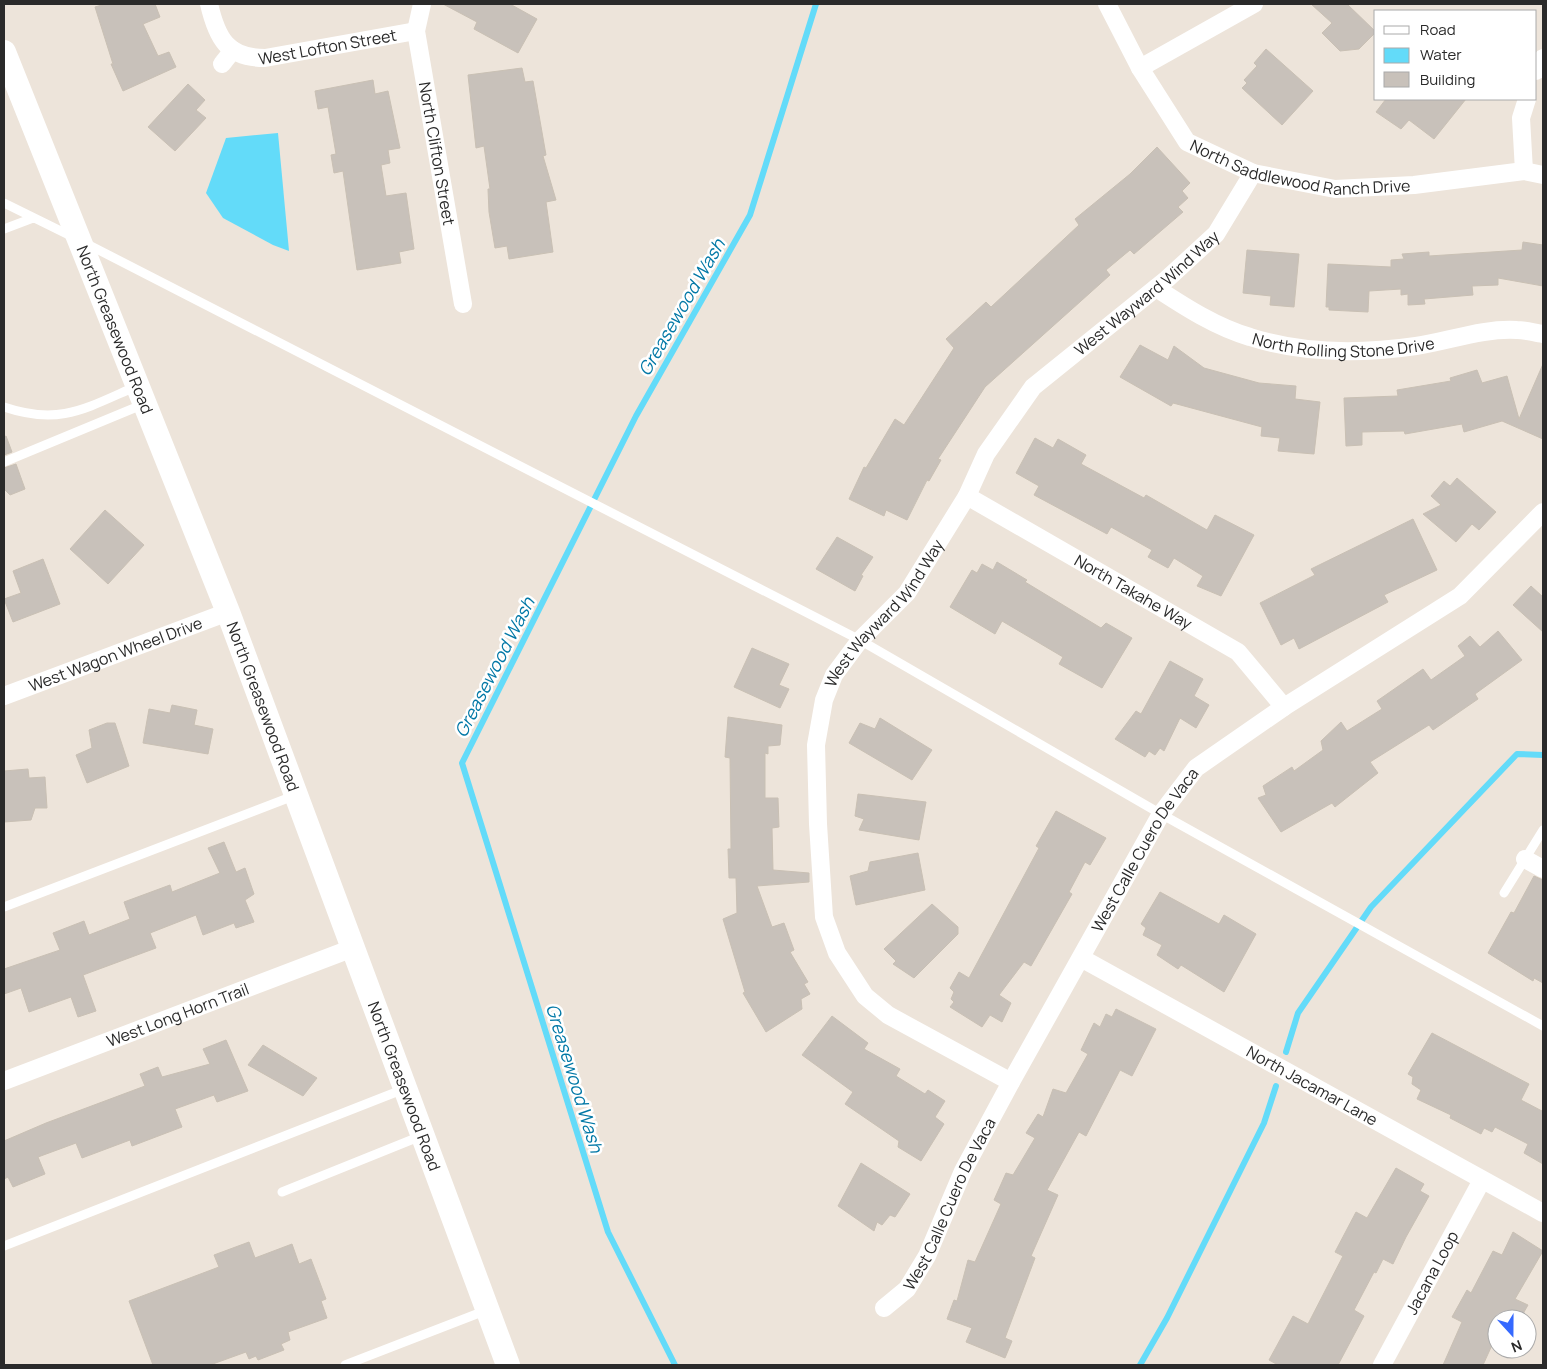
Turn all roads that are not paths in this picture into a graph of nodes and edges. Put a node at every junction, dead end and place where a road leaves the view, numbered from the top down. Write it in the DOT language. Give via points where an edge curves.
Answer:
graph roads {
  1 [pos="209,4"];
  2 [pos="422,4"];
  3 [pos="1107,4"];
  4 [pos="1254,4"];
  5 [pos="416,31"];
  6 [pos="236,52"];
  7 [pos="1543,58"];
  8 [pos="222,64"];
  9 [pos="6,68"];
  10 [pos="1140,68"];
  11 [pos="1537,69"];
  12 [pos="1527,100"];
  13 [pos="1524,171"];
  14 [pos="1253,173"];
  15 [pos="1543,175"];
  16 [pos="4,203"];
  17 [pos="33,218"];
  18 [pos="4,229"];
  19 [pos="78,240"];
  20 [pos="1156,288"];
  21 [pos="463,304"];
  22 [pos="1543,334"];
  23 [pos="141,395"];
  24 [pos="4,407"];
  25 [pos="4,462"];
  26 [pos="967,496"];
  27 [pos="1543,512"];
  28 [pos="228,612"];
  29 [pos="860,640"];
  30 [pos="4,696"];
  31 [pos="1284,706"];
  32 [pos="296,795"];
  33 [pos="1162,814"];
  34 [pos="1543,830"];
  35 [pos="1525,859"];
  36 [pos="1543,869"];
  37 [pos="1504,893"];
  38 [pos="4,906"];
  39 [pos="353,948"];
  40 [pos="1081,958"];
  41 [pos="1543,1026"];
  42 [pos="4,1081"];
  43 [pos="1011,1082"];
  44 [pos="406,1089"];
  45 [pos="423,1135"];
  46 [pos="1482,1180"];
  47 [pos="282,1192"];
  48 [pos="1543,1213"];
  49 [pos="4,1246"];
  50 [pos="884,1308"];
  51 [pos="488,1309"];
  52 [pos="345,1365"];
  53 [pos="508,1365"];
  54 [pos="1382,1365"];
  1 -- 6 [label="street" via="214,27 224,44"];
  2 -- 5 [label="street, North Clifton Street"];
  3 -- 10 [label="street, North Saddlewood Ranch Drive"];
  4 -- 10 [label="street"];
  5 -- 6 [label="street, West Lofton Street" via="265,58"];
  5 -- 21 [label="street, North Clifton Street"];
  6 -- 8 [label="street"];
  7 -- 11 [label="street"];
  9 -- 19 [label="street, North Greasewood Road"];
  10 -- 14 [label="street, North Saddlewood Ranch Drive" via="1187,142"];
  12 -- 13 [label="street" via="1521,118"];
  13 -- 14 [label="street, North Saddlewood Ranch Drive" via="1414,185 1335,189"];
  13 -- 15 [label="street, North Saddlewood Ranch Drive"];
  14 -- 20 [label="street, West Wayward Wind Way" via="1216,234"];
  16 -- 17 [label="lane"];
  17 -- 18 [label="lane"];
  17 -- 19 [label="lane"];
  19 -- 23 [label="street, North Greasewood Road"];
  19 -- 29 [label="lane"];
  20 -- 22 [label="street, North Rolling Stone Drive" via="1190,310 1249,337 1309,350 1369,351 1516,330"];
  20 -- 26 [label="street, West Wayward Wind Way" via="1033,387 986,454"];
  23 -- 24 [label="lane" via="70,414 47,416"];
  23 -- 25 [label="lane"];
  23 -- 28 [label="street, North Greasewood Road"];
  26 -- 29 [label="street, West Wayward Wind Way" via="908,593"];
  26 -- 31 [label="street, North Takahe Way" via="1238,652"];
  27 -- 31 [label="street, West Calle Cuero De Vaca" via="1460,596"];
  28 -- 30 [label="street, West Wagon Wheel Drive"];
  28 -- 32 [label="street, North Greasewood Road"];
  29 -- 33 [label="lane"];
  29 -- 43 [label="street, West Wayward Wind Way" via="834,675 824,700 816,745 824,917 838,953 865,996 888,1015"];
  31 -- 33 [label="street, West Calle Cuero De Vaca" via="1196,768"];
  32 -- 38 [label="lane"];
  32 -- 39 [label="street, North Greasewood Road"];
  33 -- 40 [label="street, West Calle Cuero De Vaca"];
  33 -- 41 [label="lane"];
  34 -- 35 [label="lane"];
  35 -- 36 [label="street"];
  35 -- 37 [label="lane"];
  39 -- 42 [label="street, West Long Horn Trail"];
  39 -- 44 [label="street, North Greasewood Road"];
  40 -- 43 [label="street, West Calle Cuero De Vaca"];
  40 -- 46 [label="street, North Jacamar Lane"];
  43 -- 50 [label="street, West Calle Cuero De Vaca" via="963,1172 926,1256 907,1289"];
  44 -- 45 [label="street, North Greasewood Road"];
  44 -- 49 [label="lane"];
  45 -- 47 [label="lane"];
  45 -- 51 [label="street, North Greasewood Road"];
  46 -- 48 [label="street, North Jacamar Lane"];
  46 -- 54 [label="street, Jacana Loop"];
  51 -- 52 [label="lane"];
  51 -- 53 [label="street, North Greasewood Road"];
}
